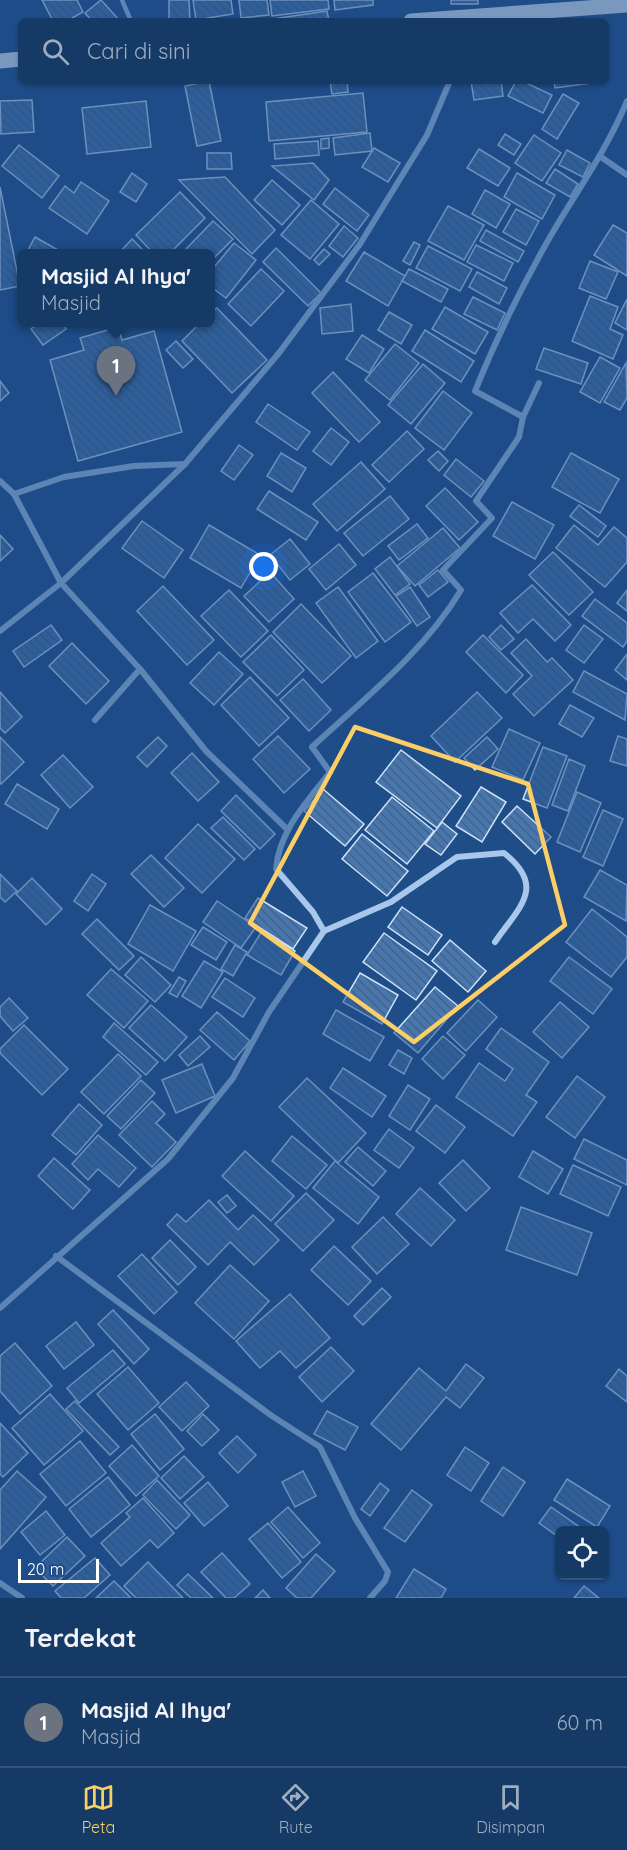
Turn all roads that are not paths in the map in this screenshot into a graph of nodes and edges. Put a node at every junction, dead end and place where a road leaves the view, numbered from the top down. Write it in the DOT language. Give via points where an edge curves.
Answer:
graph roads {
  1 [pos="122,0"];
  2 [pos="543,5"];
  3 [pos="627,5"];
  4 [pos="130,18"];
  5 [pos="476,18"];
  6 [pos="18,59"];
  7 [pos="0,61"];
  8 [pos="449,84"];
  9 [pos="627,101"];
  10 [pos="601,157"];
  11 [pos="627,175"];
  12 [pos="539,383"];
  13 [pos="523,417"];
  14 [pos="185,464"];
  15 [pos="0,481"];
  16 [pos="14,495"];
  17 [pos="61,583"];
  18 [pos="0,631"];
  19 [pos="140,669"];
  20 [pos="95,720"];
  21 [pos="287,829"];
  22 [pos="324,932"];
  23 [pos="495,942"];
  24 [pos="56,1256"];
  25 [pos="0,1308"];
  26 [pos="0,1583"];
  27 [pos="22,1598"];
  28 [pos="370,1598"];
  1 -- 4 [label="lane"];
  2 -- 3 [label="main road"];
  2 -- 5 [label="main road"];
  6 -- 7 [label="main road"];
  8 -- 14 [label="street" via="427,135 360,244 279,353"];
  9 -- 10 [label="street"];
  10 -- 11 [label="street"];
  10 -- 13 [label="street" via="550,238 475,391"];
  12 -- 13 [label="street"];
  13 -- 21 [label="street" via="519,437 476,501 492,518 443,570 461,590 444,618 410,655 312,747 330,772"];
  14 -- 16 [label="street" via="134,466 64,477"];
  14 -- 17 [label="street"];
  15 -- 16 [label="street"];
  16 -- 17 [label="street"];
  17 -- 18 [label="street"];
  17 -- 19 [label="street"];
  19 -- 20 [label="street"];
  19 -- 21 [label="street" via="206,751"];
  21 -- 22 [label="street" via="276,868 313,912"];
  22 -- 23 [label="street" via="391,902 457,857 504,853 521,866 527,896"];
  22 -- 24 [label="street" via="269,1012 233,1078 168,1159"];
  24 -- 25 [label="street"];
  24 -- 28 [label="street" via="272,1416 320,1447 355,1518 388,1572"];
  26 -- 27 [label="street"];
}
